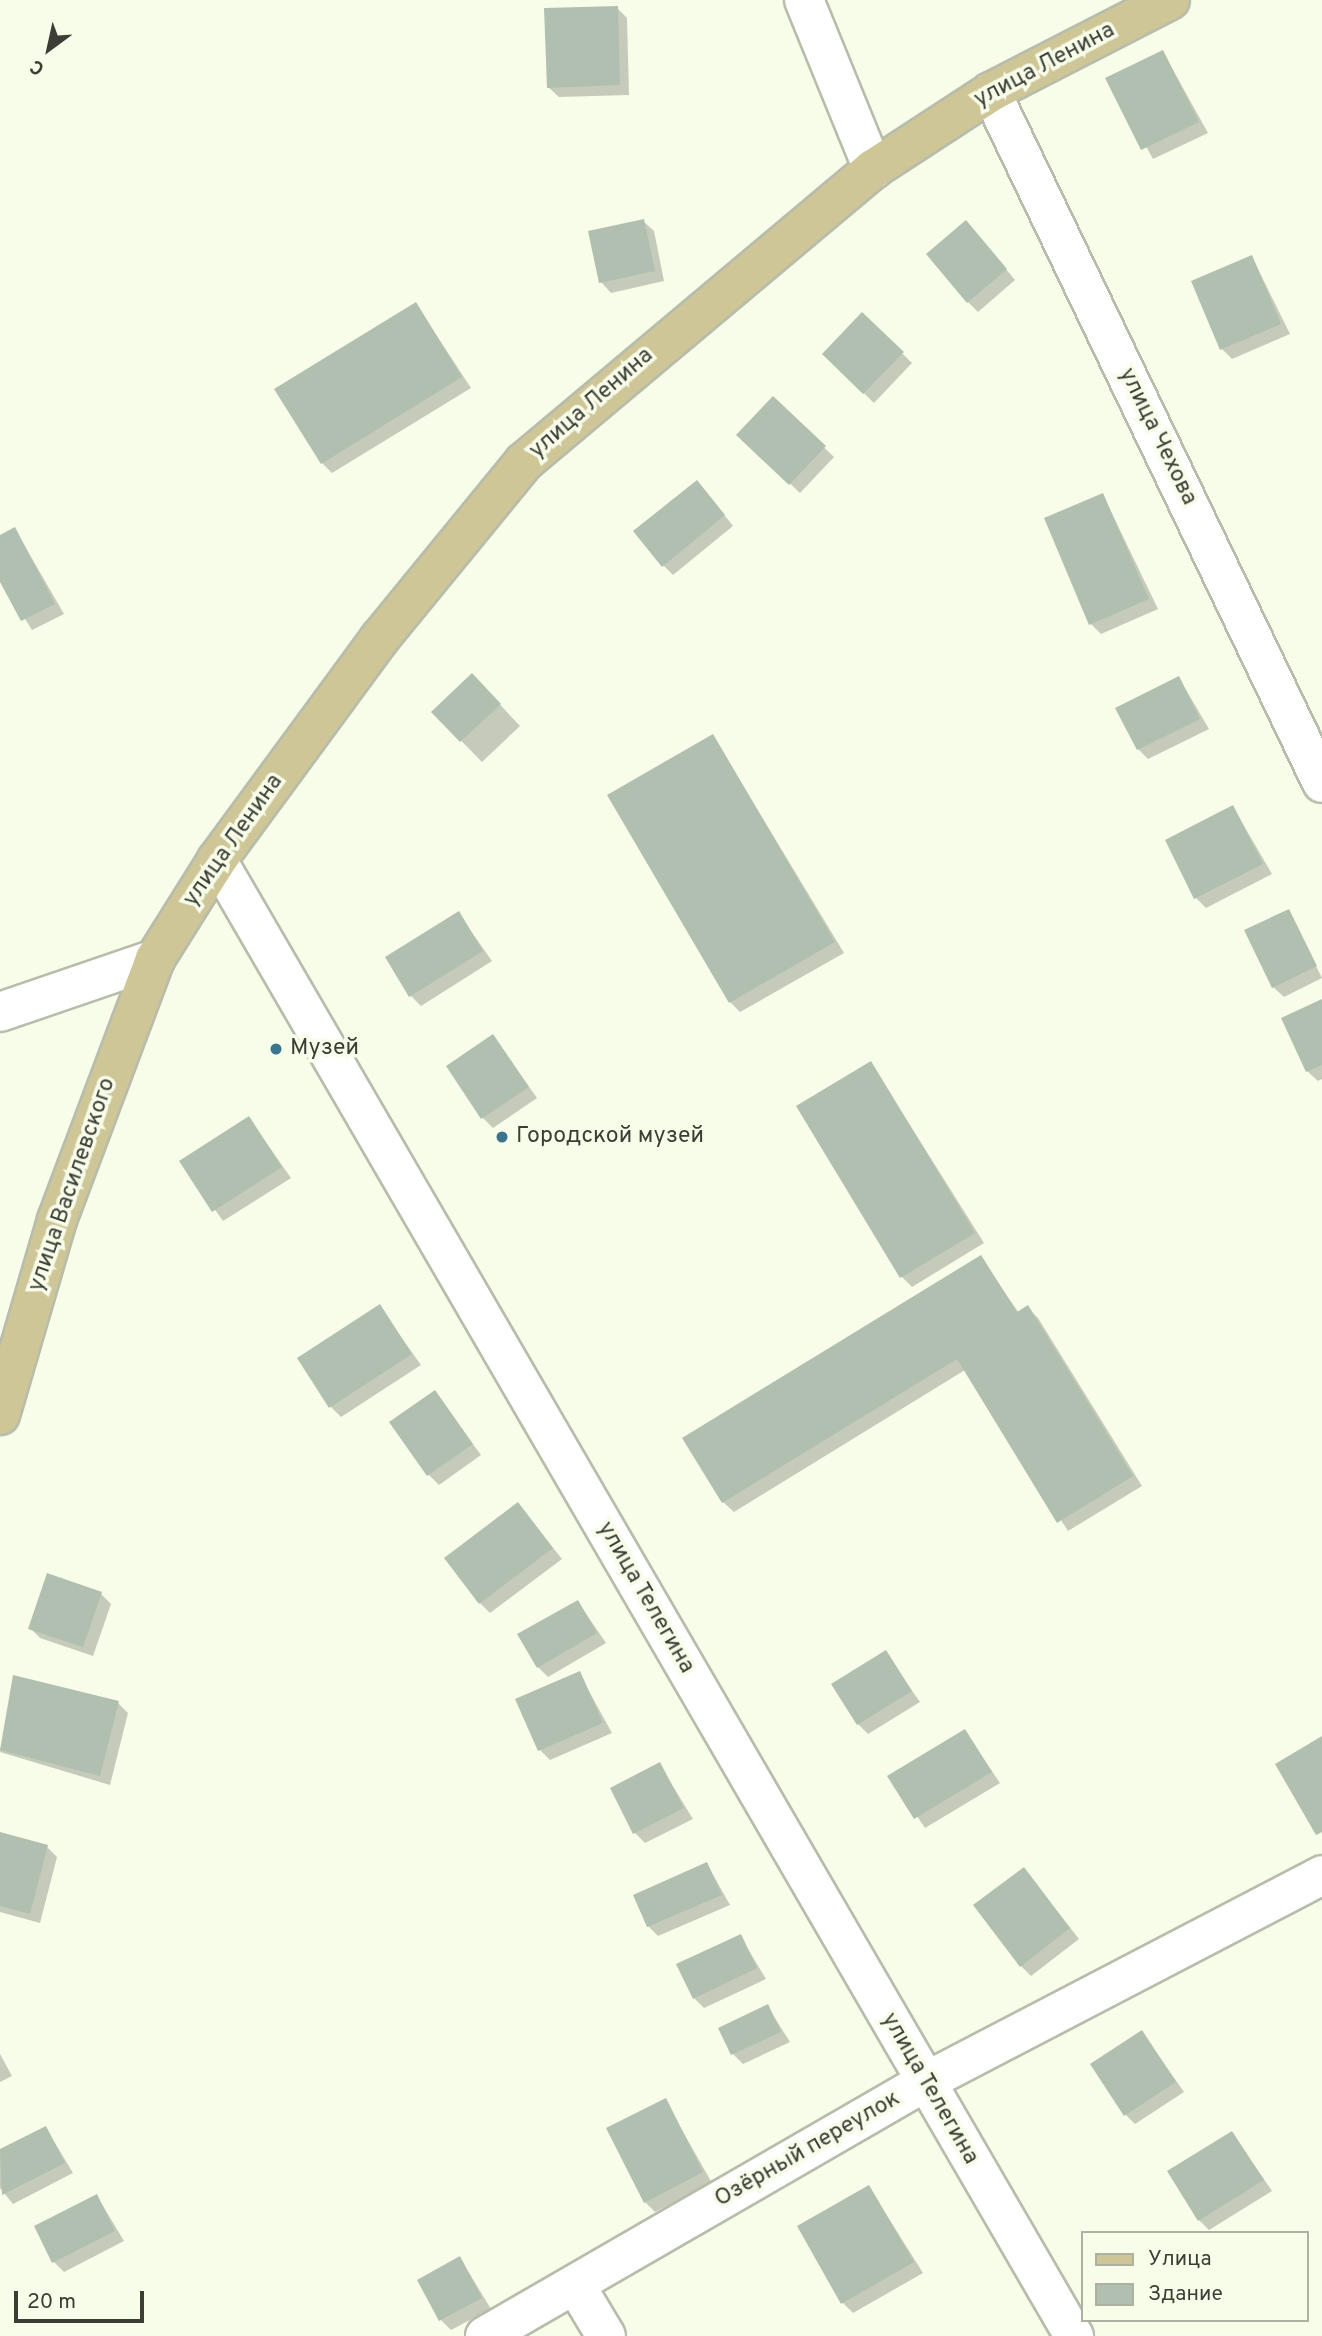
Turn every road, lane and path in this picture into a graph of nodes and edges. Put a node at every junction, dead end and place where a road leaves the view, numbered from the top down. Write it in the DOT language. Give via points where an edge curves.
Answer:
graph roads {
  1 [pos="804,0"];
  2 [pos="1170,0"];
  3 [pos="991,92"];
  4 [pos="873,169"];
  5 [pos="1322,783"];
  6 [pos="217,860"];
  7 [pos="155,959"];
  8 [pos="0,1012"];
  9 [pos="0,1415"];
  10 [pos="1322,1875"];
  11 [pos="925,2082"];
  12 [pos="576,2286"];
  13 [pos="485,2336"];
  14 [pos="606,2336"];
  15 [pos="1074,2336"];
  1 -- 4 [label="street"];
  2 -- 3 [label="main road, улица Ленина"];
  3 -- 4 [label="main road, улица Ленина"];
  3 -- 5 [label="street, улица Чехова"];
  4 -- 6 [label="main road, улица Ленина" via="524,462 380,638"];
  6 -- 7 [label="main road, улица Ленина"];
  6 -- 11 [label="street, улица Телегина"];
  7 -- 8 [label="street"];
  7 -- 9 [label="main road, улица Василевского" via="57,1220"];
  10 -- 11 [label="street, Озёрный переулок"];
  11 -- 12 [label="street, Озёрный переулок"];
  11 -- 15 [label="street, улица Телегина"];
  12 -- 13 [label="street, Озёрный переулок"];
  12 -- 14 [label="street"];
}
